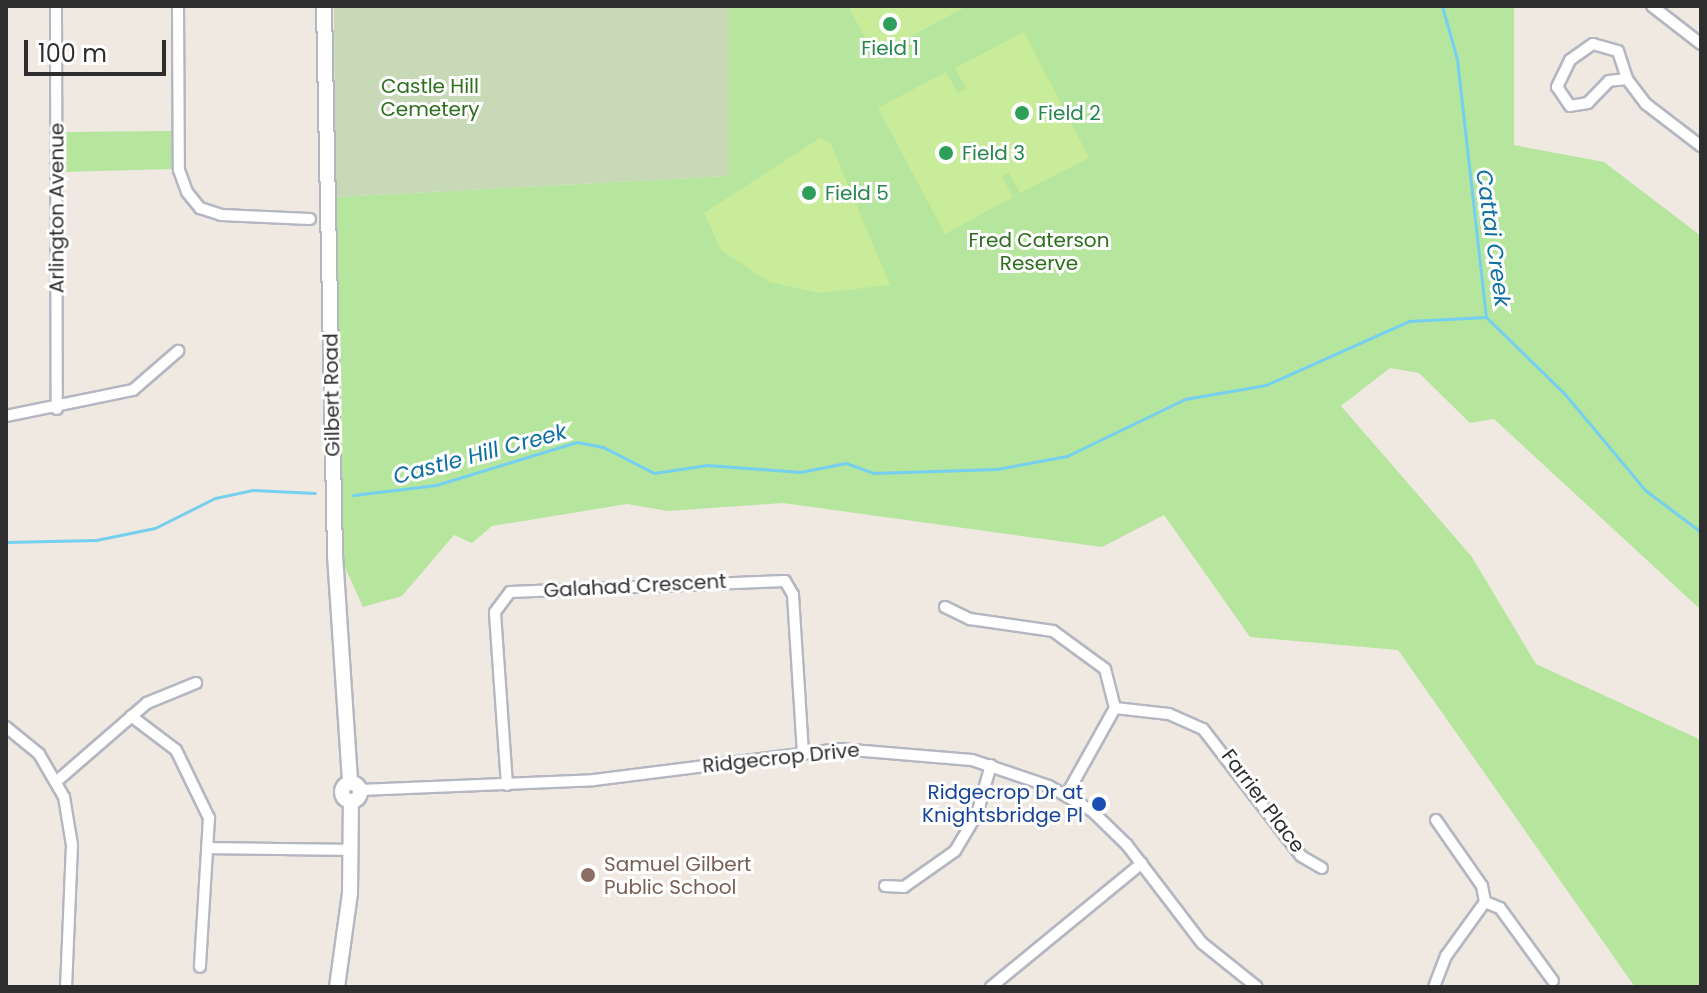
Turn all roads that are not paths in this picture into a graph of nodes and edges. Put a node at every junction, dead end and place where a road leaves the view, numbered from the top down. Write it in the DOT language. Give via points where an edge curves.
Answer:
graph roads {
  1 [pos="56,6"];
  2 [pos="178,6"];
  3 [pos="324,6"];
  4 [pos="1652,6"];
  5 [pos="1701,44"];
  6 [pos="1627,79"];
  7 [pos="1701,146"];
  8 [pos="310,219"];
  9 [pos="178,351"];
  10 [pos="57,409"];
  11 [pos="6,416"];
  12 [pos="945,607"];
  13 [pos="196,683"];
  14 [pos="1115,708"];
  15 [pos="131,716"];
  16 [pos="6,727"];
  17 [pos="803,752"];
  18 [pos="991,765"];
  19 [pos="57,781"];
  20 [pos="507,785"];
  21 [pos="354,791"];
  22 [pos="1067,794"];
  23 [pos="1436,820"];
  24 [pos="208,848"];
  25 [pos="351,850"];
  26 [pos="1142,863"];
  27 [pos="1322,868"];
  28 [pos="885,886"];
  29 [pos="1485,902"];
  30 [pos="200,967"];
  31 [pos="1553,981"];
  32 [pos="66,987"];
  33 [pos="337,987"];
  34 [pos="991,987"];
  35 [pos="1257,987"];
  36 [pos="1434,987"];
  1 -- 10 [label="street, Arlington Avenue"];
  2 -- 8 [label="street" via="179,170 187,192 200,208 221,215"];
  3 -- 21 [label="main road, Gilbert Road" via="335,555"];
  4 -- 5 [label="street"];
  6 -- 6 [label="street" via="1604,84 1588,103 1570,106 1557,96 1570,60 1593,44 1618,51"];
  6 -- 7 [label="street" via="1646,104"];
  9 -- 10 [label="street" via="133,390"];
  10 -- 11 [label="street"];
  12 -- 14 [label="street" via="970,619 1053,631 1105,669"];
  13 -- 15 [label="street"];
  14 -- 22 [label="street"];
  14 -- 27 [label="street, Farrier Place" via="1169,714 1203,729 1301,856"];
  15 -- 19 [label="street"];
  15 -- 24 [label="street" via="185,764 209,818"];
  16 -- 19 [label="street"];
  17 -- 18 [label="street, Ridgecrop Drive" via="901,749"];
  17 -- 20 [label="street, Ridgecrop Drive"];
  17 -- 20 [label="street, Galahad Crescent" via="793,595 785,581 510,592 495,612"];
  18 -- 22 [label="street, Ridgecrop Drive"];
  18 -- 28 [label="street" via="977,814 955,851 904,887"];
  19 -- 32 [label="street" via="72,845"];
  20 -- 21 [label="street, Ridgecrop Drive"];
  21 -- 25 [label="main road, Gilbert Road"];
  22 -- 26 [label="street, Ridgecrop Drive"];
  23 -- 29 [label="street" via="1482,886"];
  24 -- 25 [label="street"];
  24 -- 30 [label="street"];
  25 -- 33 [label="main road, Gilbert Road"];
  26 -- 34 [label="street"];
  26 -- 35 [label="street, Ridgecrop Drive" via="1202,943"];
  29 -- 31 [label="street" via="1500,908"];
  29 -- 36 [label="street" via="1446,956"];
}
